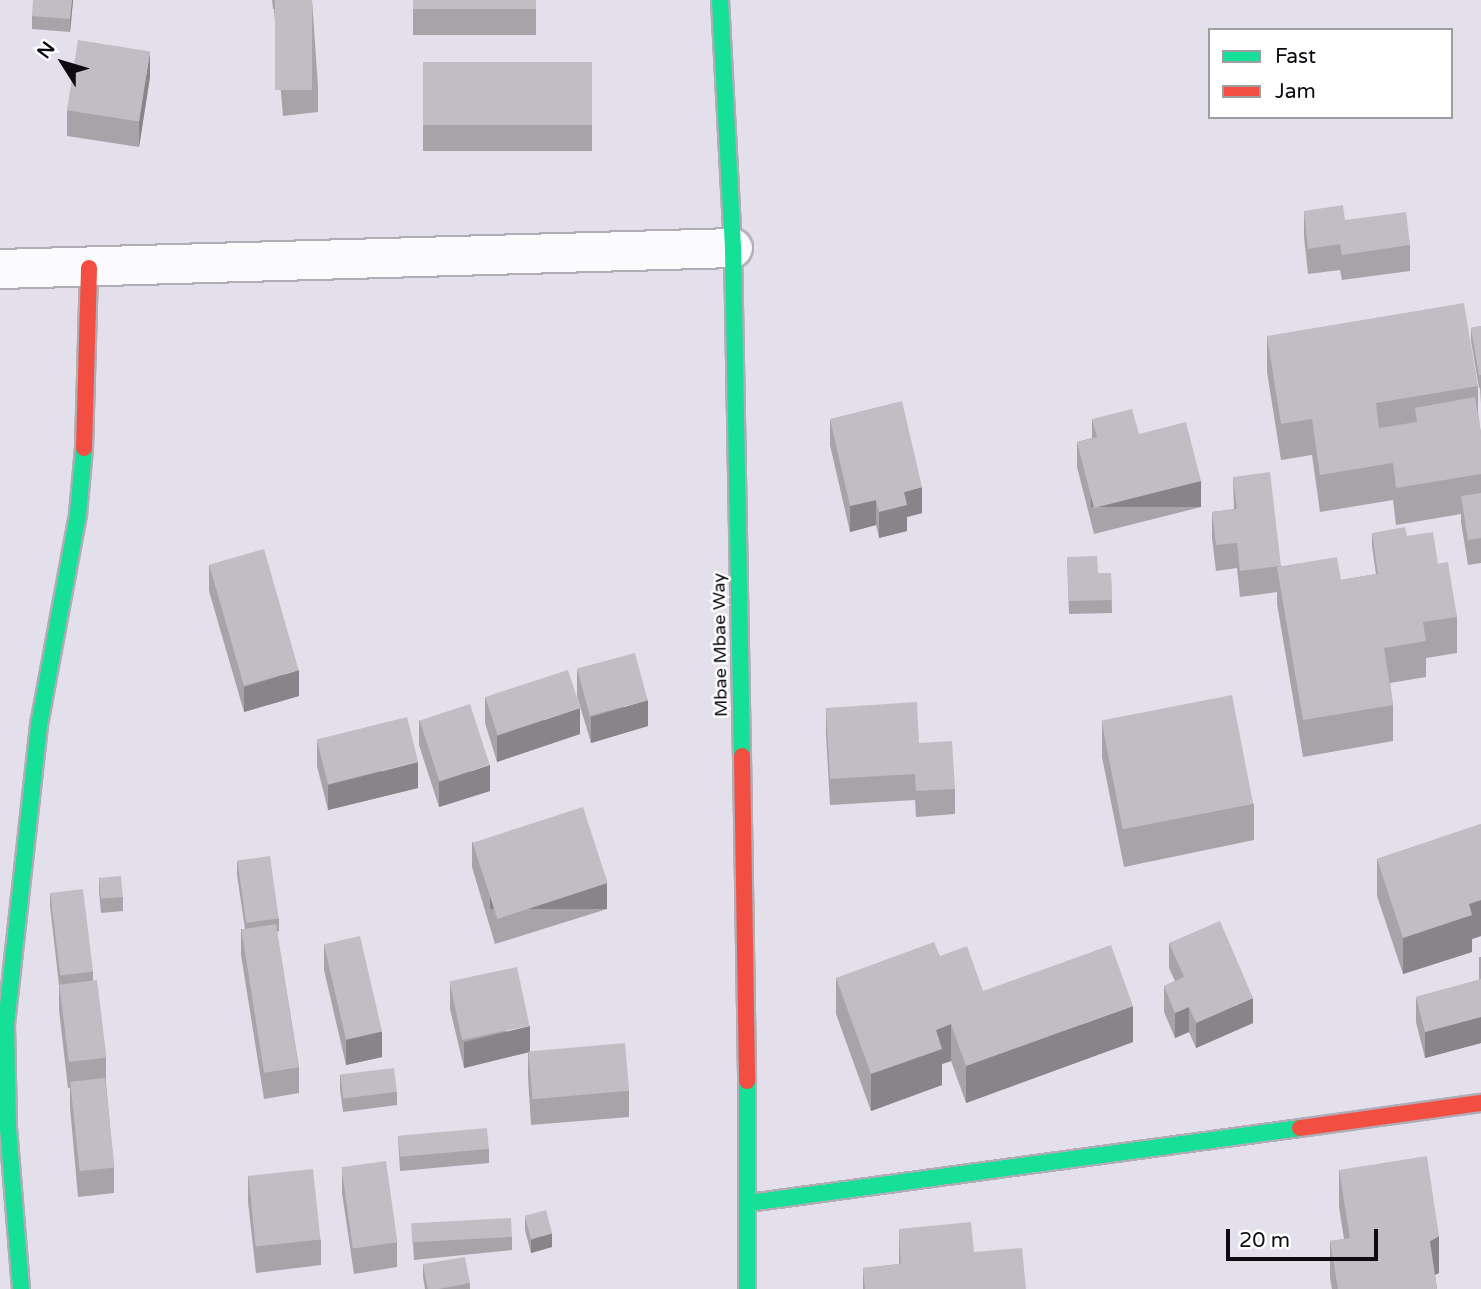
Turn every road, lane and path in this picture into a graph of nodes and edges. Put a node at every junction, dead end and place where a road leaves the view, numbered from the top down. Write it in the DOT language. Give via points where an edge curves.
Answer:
graph roads {
  1 [pos="720,0"];
  2 [pos="733,248"];
  3 [pos="89,268"];
  4 [pos="0,269"];
  5 [pos="1481,1103"];
  6 [pos="749,1203"];
  7 [pos="21,1289"];
  8 [pos="747,1289"];
  1 -- 2 [label="street, Mbae Mbae Way"];
  2 -- 3 [label="street"];
  2 -- 6 [label="street, Mbae Mbae Way"];
  3 -- 4 [label="street"];
  3 -- 7 [label="street" via="87,408 78,513 39,725 6,1024 8,1129"];
  5 -- 6 [label="street"];
  6 -- 8 [label="street, Mbae Mbae Way"];
}
